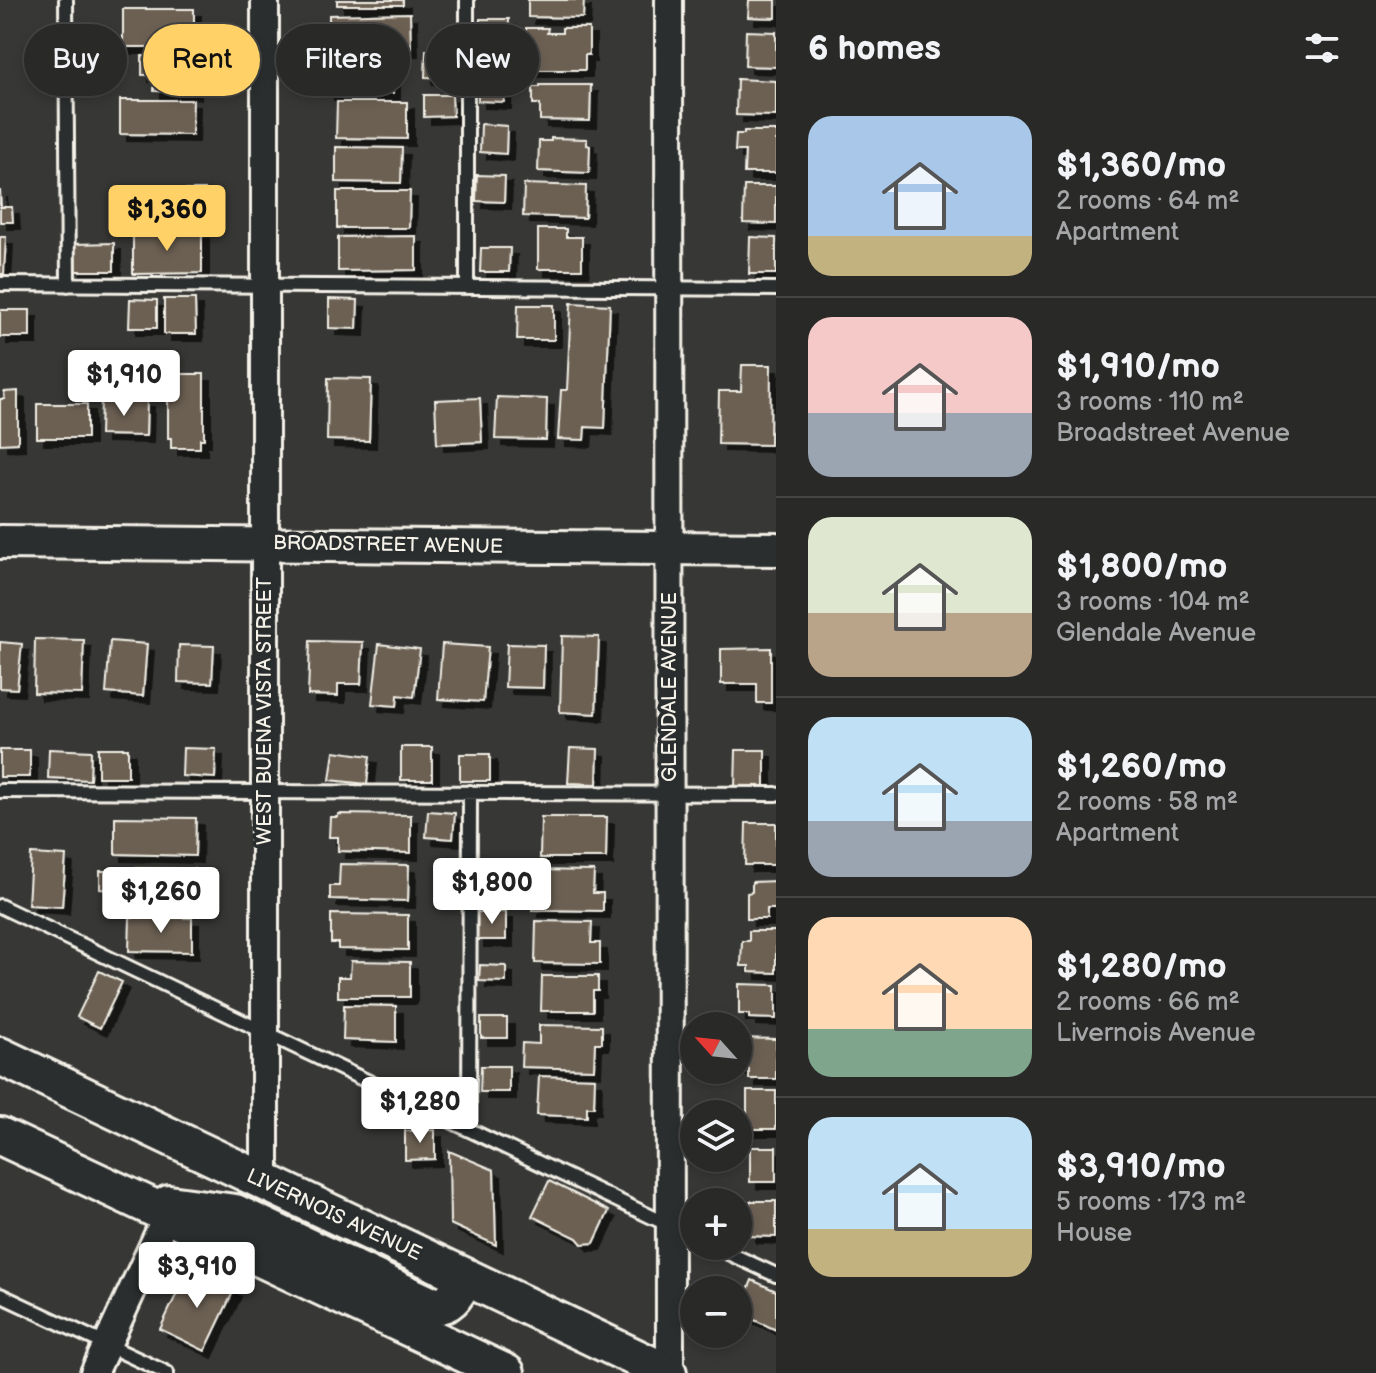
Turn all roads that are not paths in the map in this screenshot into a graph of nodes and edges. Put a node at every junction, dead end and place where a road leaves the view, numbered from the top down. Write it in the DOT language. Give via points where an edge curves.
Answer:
graph roads {
  1 [pos="66,0"];
  2 [pos="265,0"];
  3 [pos="467,0"];
  4 [pos="669,0"];
  5 [pos="0,284"];
  6 [pos="68,285"];
  7 [pos="265,287"];
  8 [pos="467,287"];
  9 [pos="669,287"];
  10 [pos="776,289"];
  11 [pos="0,542"];
  12 [pos="265,544"];
  13 [pos="669,548"];
  14 [pos="776,549"];
  15 [pos="265,790"];
  16 [pos="0,791"];
  17 [pos="470,792"];
  18 [pos="670,793"];
  19 [pos="776,794"];
  20 [pos="0,906"];
  21 [pos="265,1031"];
  22 [pos="0,1056"];
  23 [pos="469,1129"];
  24 [pos="0,1136"];
  25 [pos="265,1182"];
  26 [pos="132,1198"];
  27 [pos="167,1215"];
  28 [pos="670,1224"];
  29 [pos="680,1229"];
  30 [pos="743,1260"];
  31 [pos="776,1275"];
  32 [pos="465,1277"];
  33 [pos="0,1295"];
  34 [pos="107,1344"];
  35 [pos="94,1373"];
  36 [pos="167,1373"];
  37 [pos="506,1373"];
  38 [pos="669,1373"];
  1 -- 6 [label="lane"];
  2 -- 7 [label="street, WEST BUENA VISTA STREET"];
  3 -- 8 [label="lane"];
  4 -- 9 [label="street, GLENDALE AVENUE"];
  5 -- 6 [label="lane"];
  6 -- 7 [label="lane"];
  7 -- 8 [label="lane"];
  7 -- 12 [label="street, WEST BUENA VISTA STREET"];
  8 -- 9 [label="lane"];
  9 -- 10 [label="lane"];
  9 -- 13 [label="street, GLENDALE AVENUE"];
  11 -- 12 [label="street, BROADSTREET AVENUE"];
  12 -- 13 [label="street, BROADSTREET AVENUE"];
  12 -- 15 [label="street, WEST BUENA VISTA STREET"];
  13 -- 14 [label="street, BROADSTREET AVENUE"];
  13 -- 18 [label="street, GLENDALE AVENUE"];
  15 -- 16 [label="lane"];
  15 -- 17 [label="lane"];
  15 -- 21 [label="street, WEST BUENA VISTA STREET"];
  17 -- 18 [label="lane"];
  17 -- 23 [label="lane"];
  18 -- 19 [label="lane"];
  18 -- 28 [label="street, GLENDALE AVENUE"];
  20 -- 21 [label="lane"];
  21 -- 23 [label="lane"];
  21 -- 25 [label="street, WEST BUENA VISTA STREET"];
  22 -- 25 [label="main road, LIVERNOIS AVENUE"];
  23 -- 28 [label="lane"];
  24 -- 26 [label="main road"];
  25 -- 32 [label="main road, LIVERNOIS AVENUE"];
  26 -- 27 [label="main road"];
  26 -- 32 [label="main road" via="235,1213 430,1305 453,1300"];
  27 -- 34 [label="street"];
  27 -- 37 [label="main road"];
  28 -- 29 [label="lane"];
  28 -- 38 [label="street, GLENDALE AVENUE"];
  30 -- 31 [label="lane"];
  32 -- 38 [label="main road, LIVERNOIS AVENUE"];
  33 -- 34 [label="lane"];
  34 -- 35 [label="street"];
  34 -- 36 [label="lane"];
}
